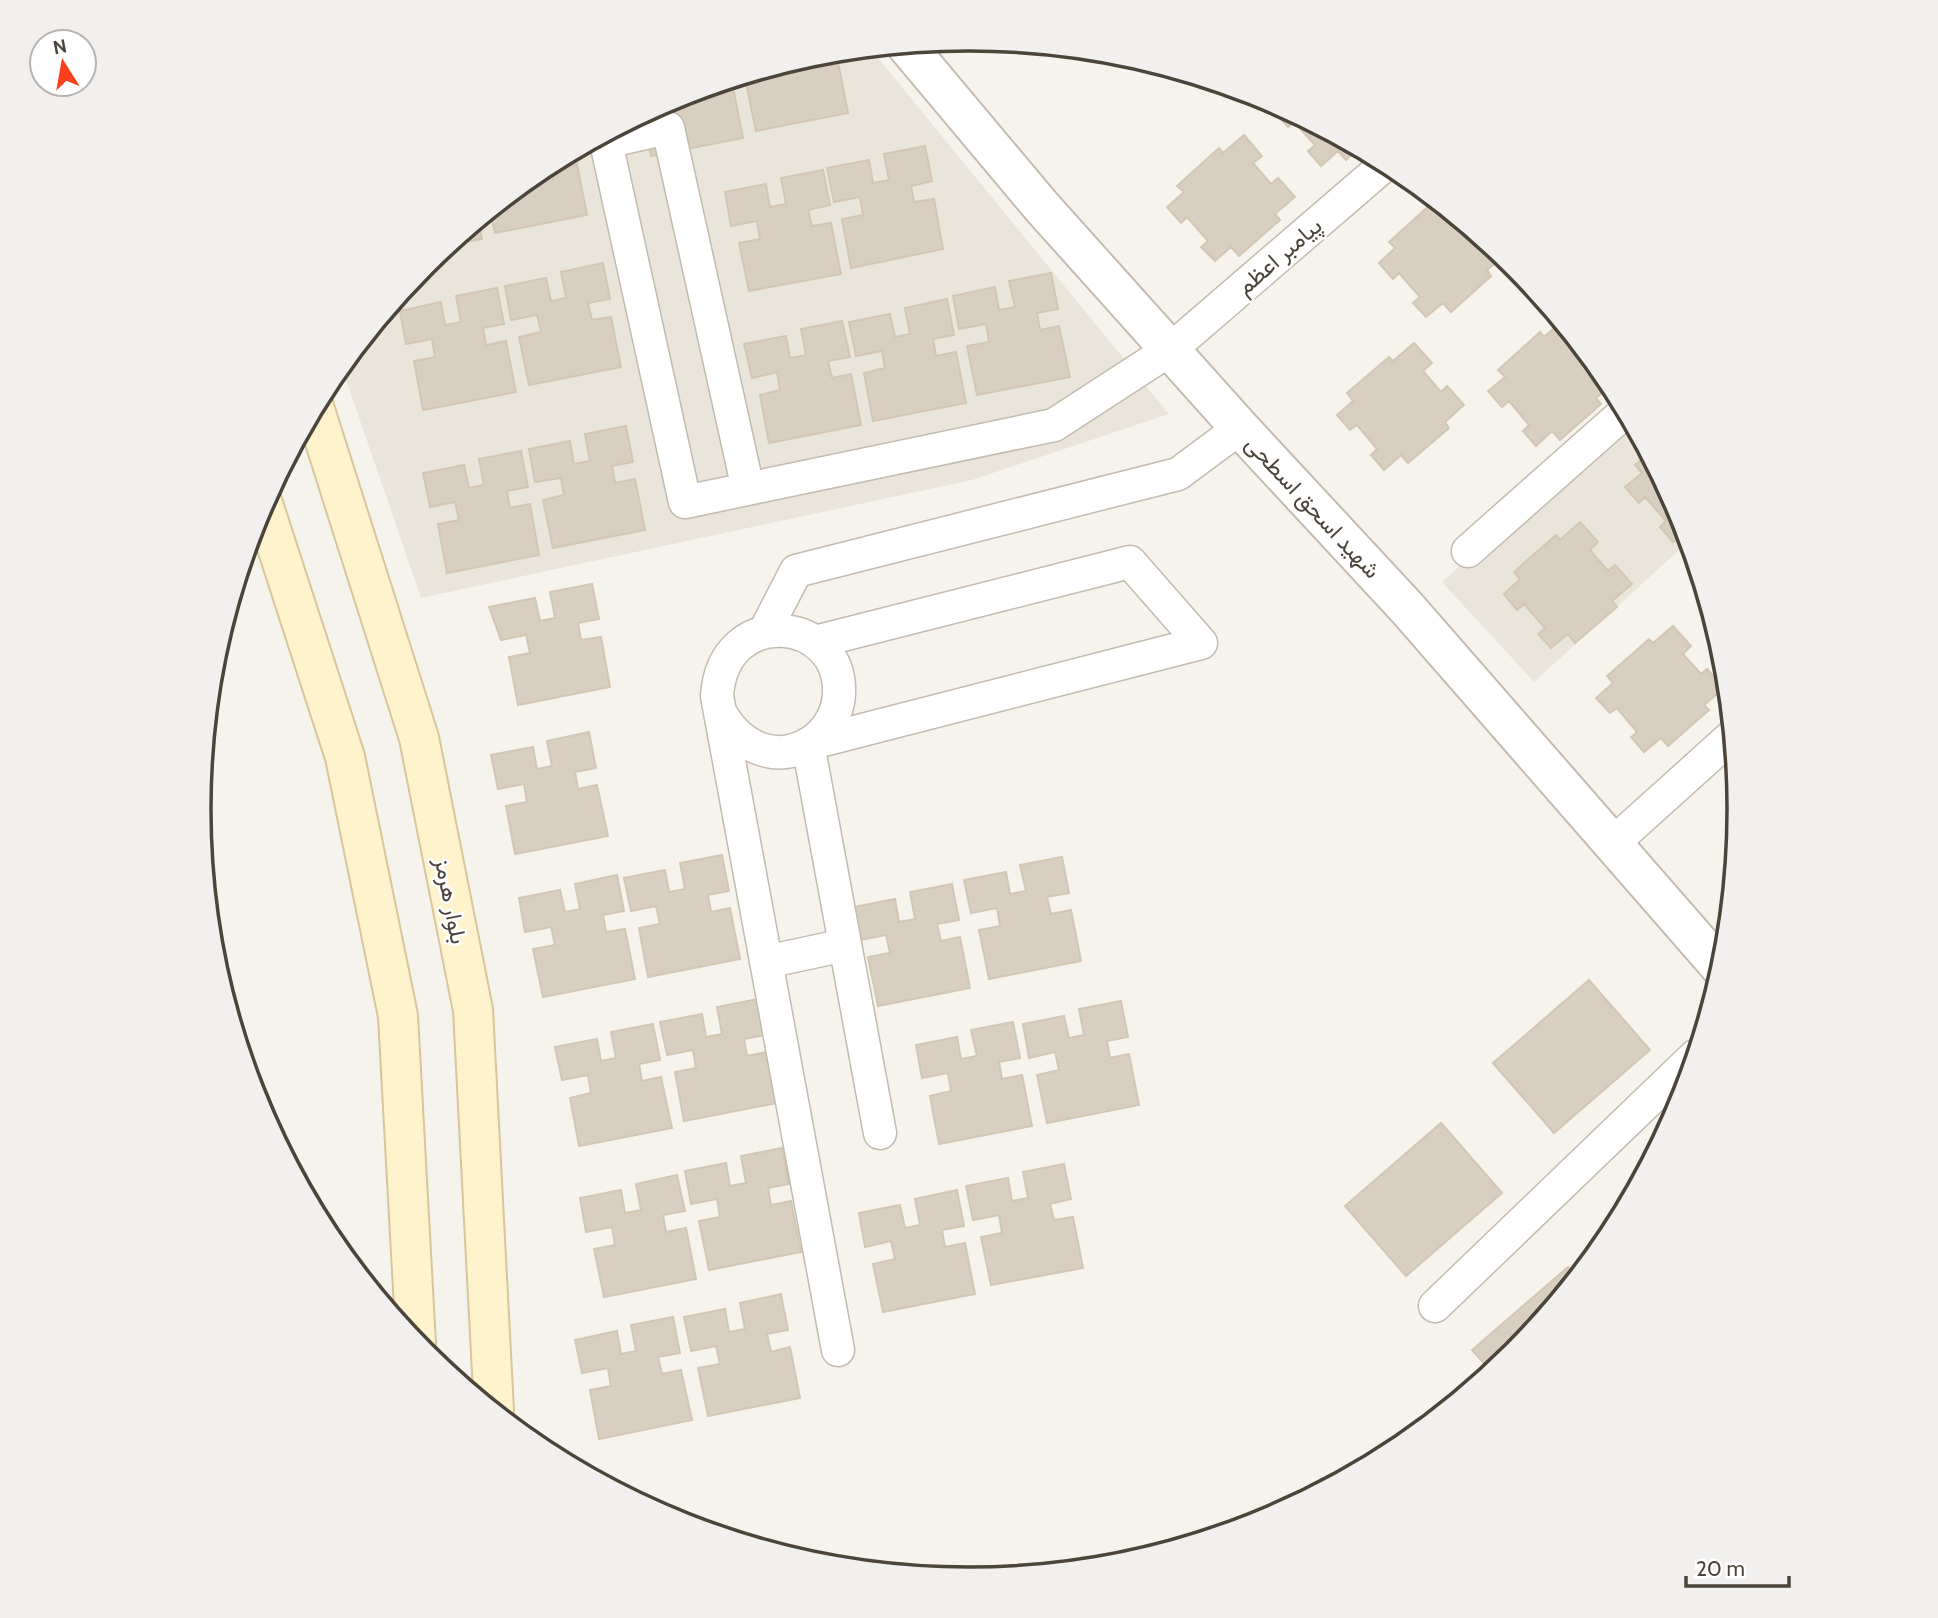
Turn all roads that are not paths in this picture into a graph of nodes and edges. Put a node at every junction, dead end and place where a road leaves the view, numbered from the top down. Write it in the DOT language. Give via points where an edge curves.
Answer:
graph roads {
  1 [pos="912,53"];
  2 [pos="612,141"];
  3 [pos="606,143"];
  4 [pos="1378,171"];
  5 [pos="1171,349"];
  6 [pos="1618,418"];
  7 [pos="318,420"];
  8 [pos="1240,428"];
  9 [pos="748,489"];
  10 [pos="267,521"];
  11 [pos="1468,551"];
  12 [pos="765,632"];
  13 [pos="815,642"];
  14 [pos="720,712"];
  15 [pos="1724,743"];
  16 [pos="808,744"];
  17 [pos="1612,845"];
  18 [pos="845,945"];
  19 [pos="1713,958"];
  20 [pos="766,962"];
  21 [pos="1681,1070"];
  22 [pos="880,1133"];
  23 [pos="1435,1306"];
  24 [pos="415,1326"];
  25 [pos="838,1350"];
  26 [pos="493,1400"];
  1 -- 5 [label="street, شهید اسحق اسطحی" via="1041,206"];
  2 -- 9 [label="street, پیامبر اعظم" via="668,128"];
  3 -- 9 [label="street, پیامبر اعظم" via="685,502"];
  4 -- 5 [label="street, پیامبر اعظم"];
  5 -- 8 [label="street, شهید اسحق اسطحی"];
  5 -- 9 [label="street, پیامبر اعظم" via="1054,425"];
  6 -- 11 [label="street"];
  7 -- 26 [label="main road, بلوار هرمز" via="419,738 473,1010"];
  8 -- 12 [label="street" via="1178,474 796,571"];
  8 -- 17 [label="street, شهید اسحق اسطحی" via="1407,608"];
  10 -- 24 [label="main road" via="345,757 398,1016"];
  12 -- 13 [label="street" via="782,630"];
  12 -- 14 [label="street" via="748,637 724,662 717,687"];
  13 -- 16 [label="street" via="835,670 838,703 822,734"];
  13 -- 16 [label="street" via="1130,562 1201,643"];
  14 -- 16 [label="street" via="729,728 757,749 783,752"];
  14 -- 20 [label="street"];
  15 -- 17 [label="street"];
  16 -- 18 [label="street"];
  17 -- 19 [label="street, شهید اسحق اسطحی"];
  18 -- 20 [label="street"];
  18 -- 22 [label="street"];
  20 -- 25 [label="street"];
  21 -- 23 [label="street"];
}
